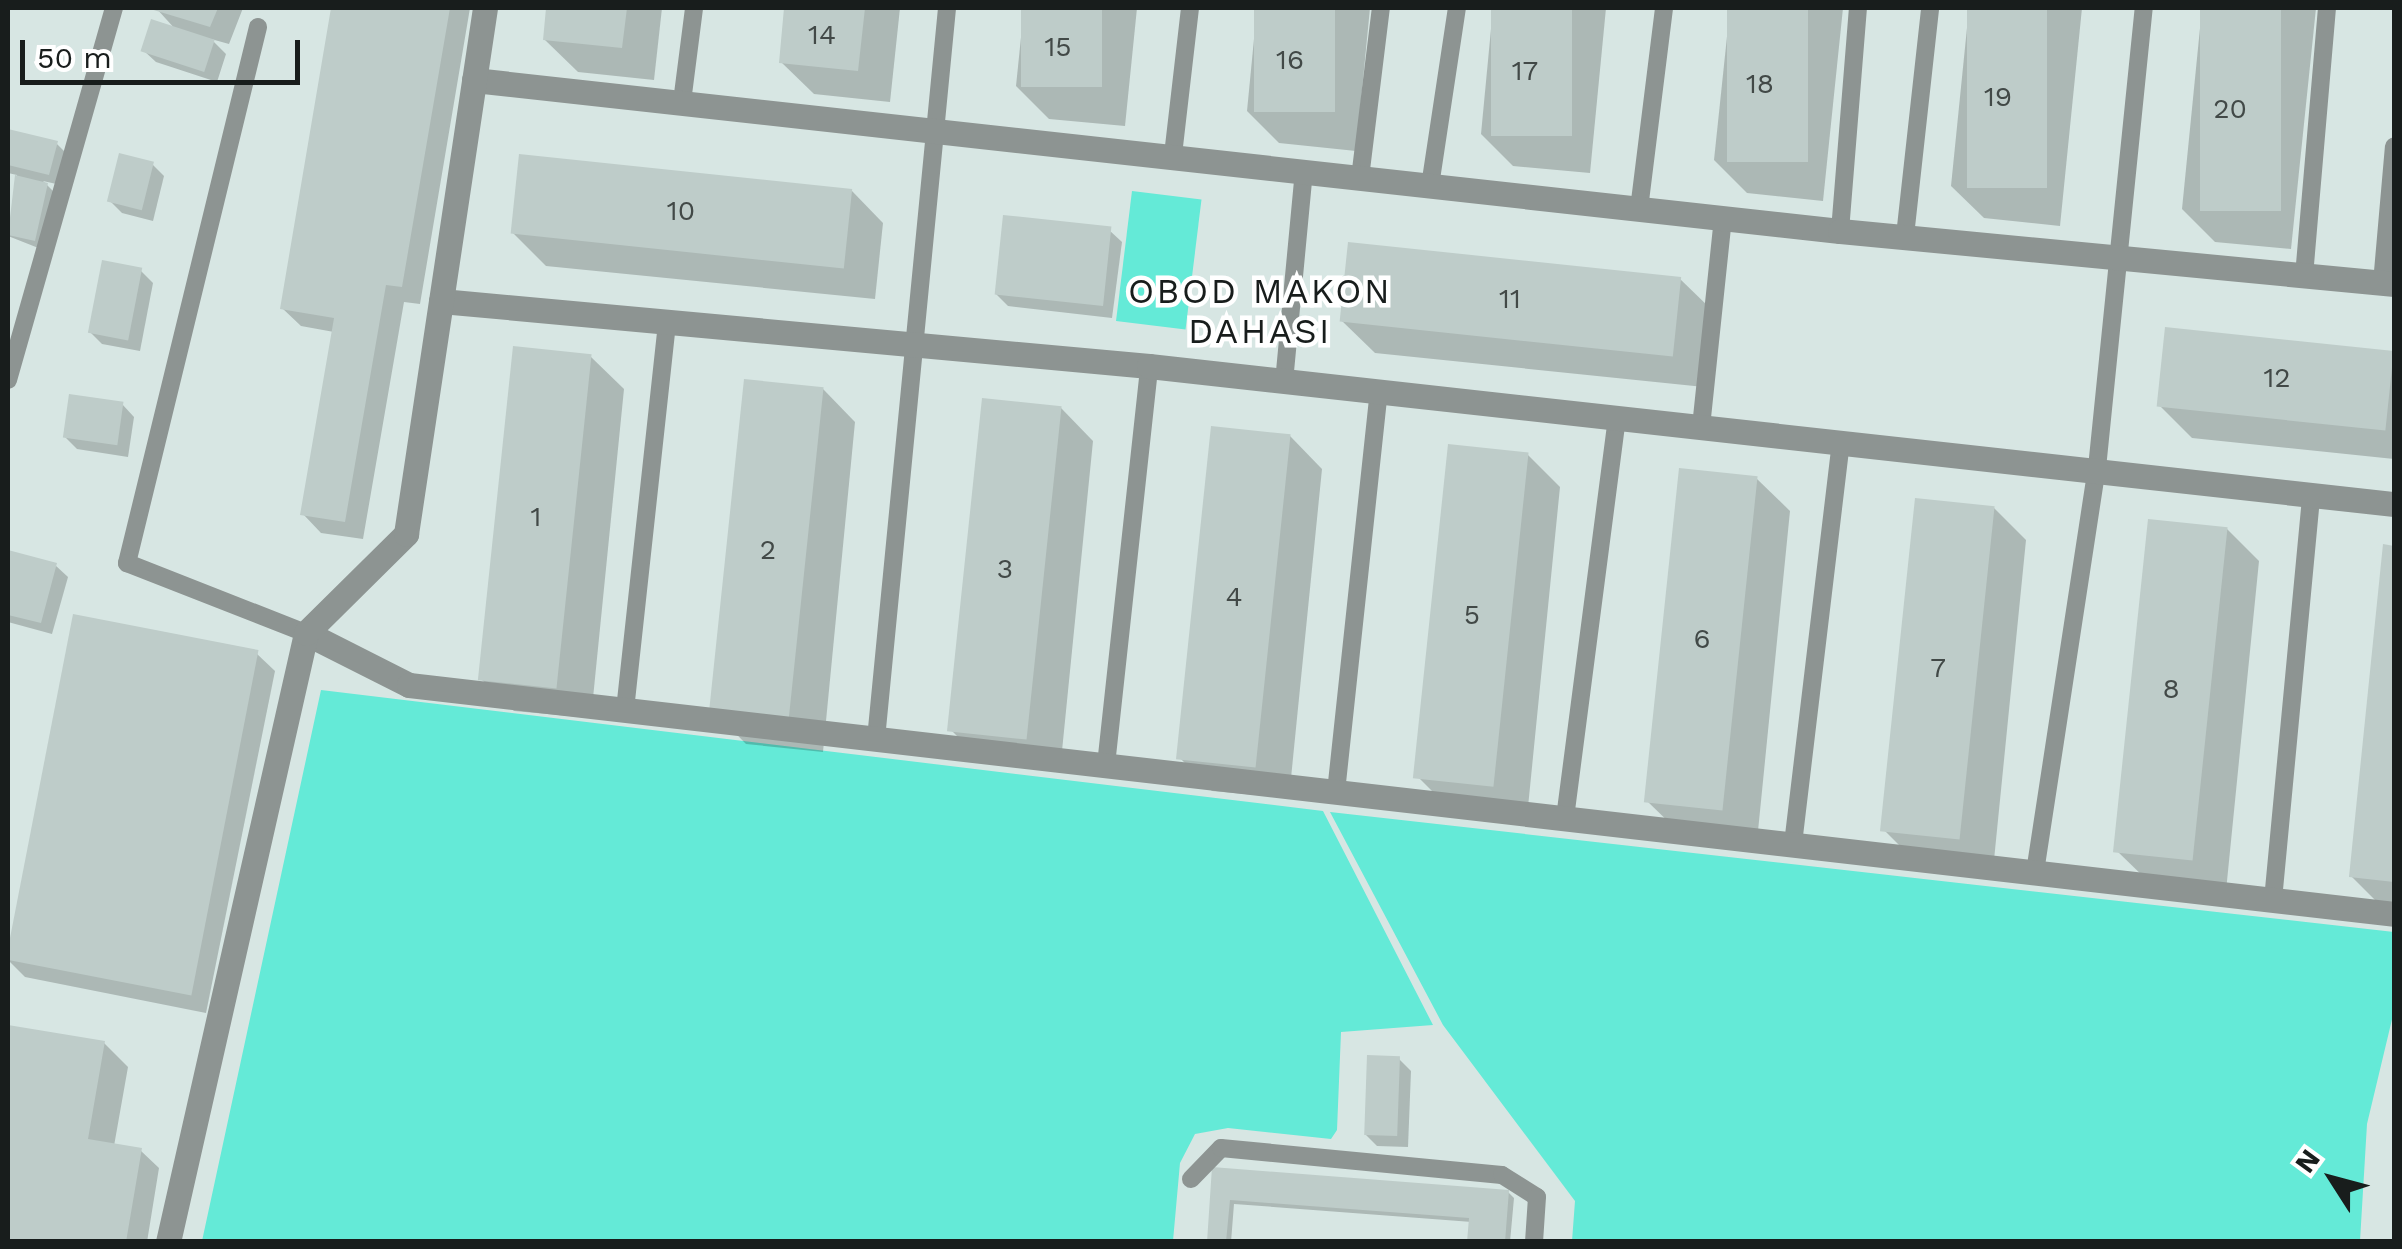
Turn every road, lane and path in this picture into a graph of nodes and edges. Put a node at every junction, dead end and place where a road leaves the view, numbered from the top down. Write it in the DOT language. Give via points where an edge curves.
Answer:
graph roads {
  1 [pos="114,8"];
  2 [pos="485,8"];
  3 [pos="694,8"];
  4 [pos="947,8"];
  5 [pos="1190,8"];
  6 [pos="1381,8"];
  7 [pos="1456,8"];
  8 [pos="1664,8"];
  9 [pos="1858,8"];
  10 [pos="1930,8"];
  11 [pos="2144,8"];
  12 [pos="2327,8"];
  13 [pos="258,27"];
  14 [pos="474,80"];
  15 [pos="682,102"];
  16 [pos="935,131"];
  17 [pos="2394,147"];
  18 [pos="1173,155"];
  19 [pos="1304,172"];
  20 [pos="1360,178"];
  21 [pos="1430,186"];
  22 [pos="1639,209"];
  23 [pos="1723,217"];
  24 [pos="1840,231"];
  25 [pos="1905,236"];
  26 [pos="2119,258"];
  27 [pos="2304,276"];
  28 [pos="2388,283"];
  29 [pos="441,301"];
  30 [pos="667,322"];
  31 [pos="914,345"];
  32 [pos="1149,366"];
  33 [pos="8,380"];
  34 [pos="1284,382"];
  35 [pos="1379,392"];
  36 [pos="1618,418"];
  37 [pos="1701,427"];
  38 [pos="1842,443"];
  39 [pos="2096,468"];
  40 [pos="2312,496"];
  41 [pos="2394,504"];
  42 [pos="306,633"];
  43 [pos="625,710"];
  44 [pos="876,739"];
  45 [pos="1106,765"];
  46 [pos="1336,792"];
  47 [pos="1565,818"];
  48 [pos="1793,844"];
  49 [pos="2035,872"];
  50 [pos="2273,900"];
  51 [pos="2394,914"];
  52 [pos="1191,1179"];
  53 [pos="168,1242"];
  54 [pos="1534,1242"];
  1 -- 33 [label="lane"];
  2 -- 14 [label="street"];
  3 -- 15 [label="lane"];
  4 -- 16 [label="lane"];
  5 -- 18 [label="lane"];
  6 -- 20 [label="lane"];
  7 -- 21 [label="lane"];
  8 -- 22 [label="lane"];
  9 -- 24 [label="lane"];
  10 -- 25 [label="lane"];
  11 -- 26 [label="lane"];
  12 -- 27 [label="lane"];
  13 -- 42 [label="lane" via="127,562"];
  14 -- 15 [label="street"];
  14 -- 29 [label="street"];
  15 -- 16 [label="street"];
  16 -- 18 [label="street"];
  16 -- 31 [label="lane"];
  17 -- 28 [label="lane"];
  18 -- 19 [label="street"];
  19 -- 20 [label="street"];
  19 -- 34 [label="lane"];
  20 -- 21 [label="street"];
  21 -- 22 [label="street"];
  22 -- 23 [label="street"];
  23 -- 24 [label="street"];
  23 -- 37 [label="lane"];
  24 -- 25 [label="street"];
  25 -- 26 [label="street"];
  26 -- 27 [label="street"];
  26 -- 39 [label="lane"];
  27 -- 28 [label="street"];
  29 -- 30 [label="street"];
  29 -- 42 [label="street" via="406,534"];
  30 -- 31 [label="street"];
  30 -- 43 [label="lane"];
  31 -- 32 [label="street"];
  31 -- 44 [label="lane"];
  32 -- 34 [label="street"];
  32 -- 45 [label="lane"];
  34 -- 35 [label="street"];
  35 -- 36 [label="street"];
  35 -- 46 [label="lane"];
  36 -- 37 [label="street"];
  36 -- 47 [label="lane"];
  37 -- 38 [label="street"];
  38 -- 39 [label="street"];
  38 -- 48 [label="lane"];
  39 -- 40 [label="street"];
  39 -- 49 [label="lane"];
  40 -- 41 [label="street"];
  40 -- 50 [label="lane"];
  42 -- 43 [label="street" via="409,685"];
  42 -- 53 [label="street"];
  43 -- 44 [label="street"];
  44 -- 45 [label="street"];
  45 -- 46 [label="street"];
  46 -- 47 [label="street"];
  47 -- 48 [label="street"];
  48 -- 49 [label="street"];
  49 -- 50 [label="street"];
  50 -- 51 [label="street"];
  52 -- 54 [label="lane" via="1221,1148 1502,1175 1537,1197"];
}
